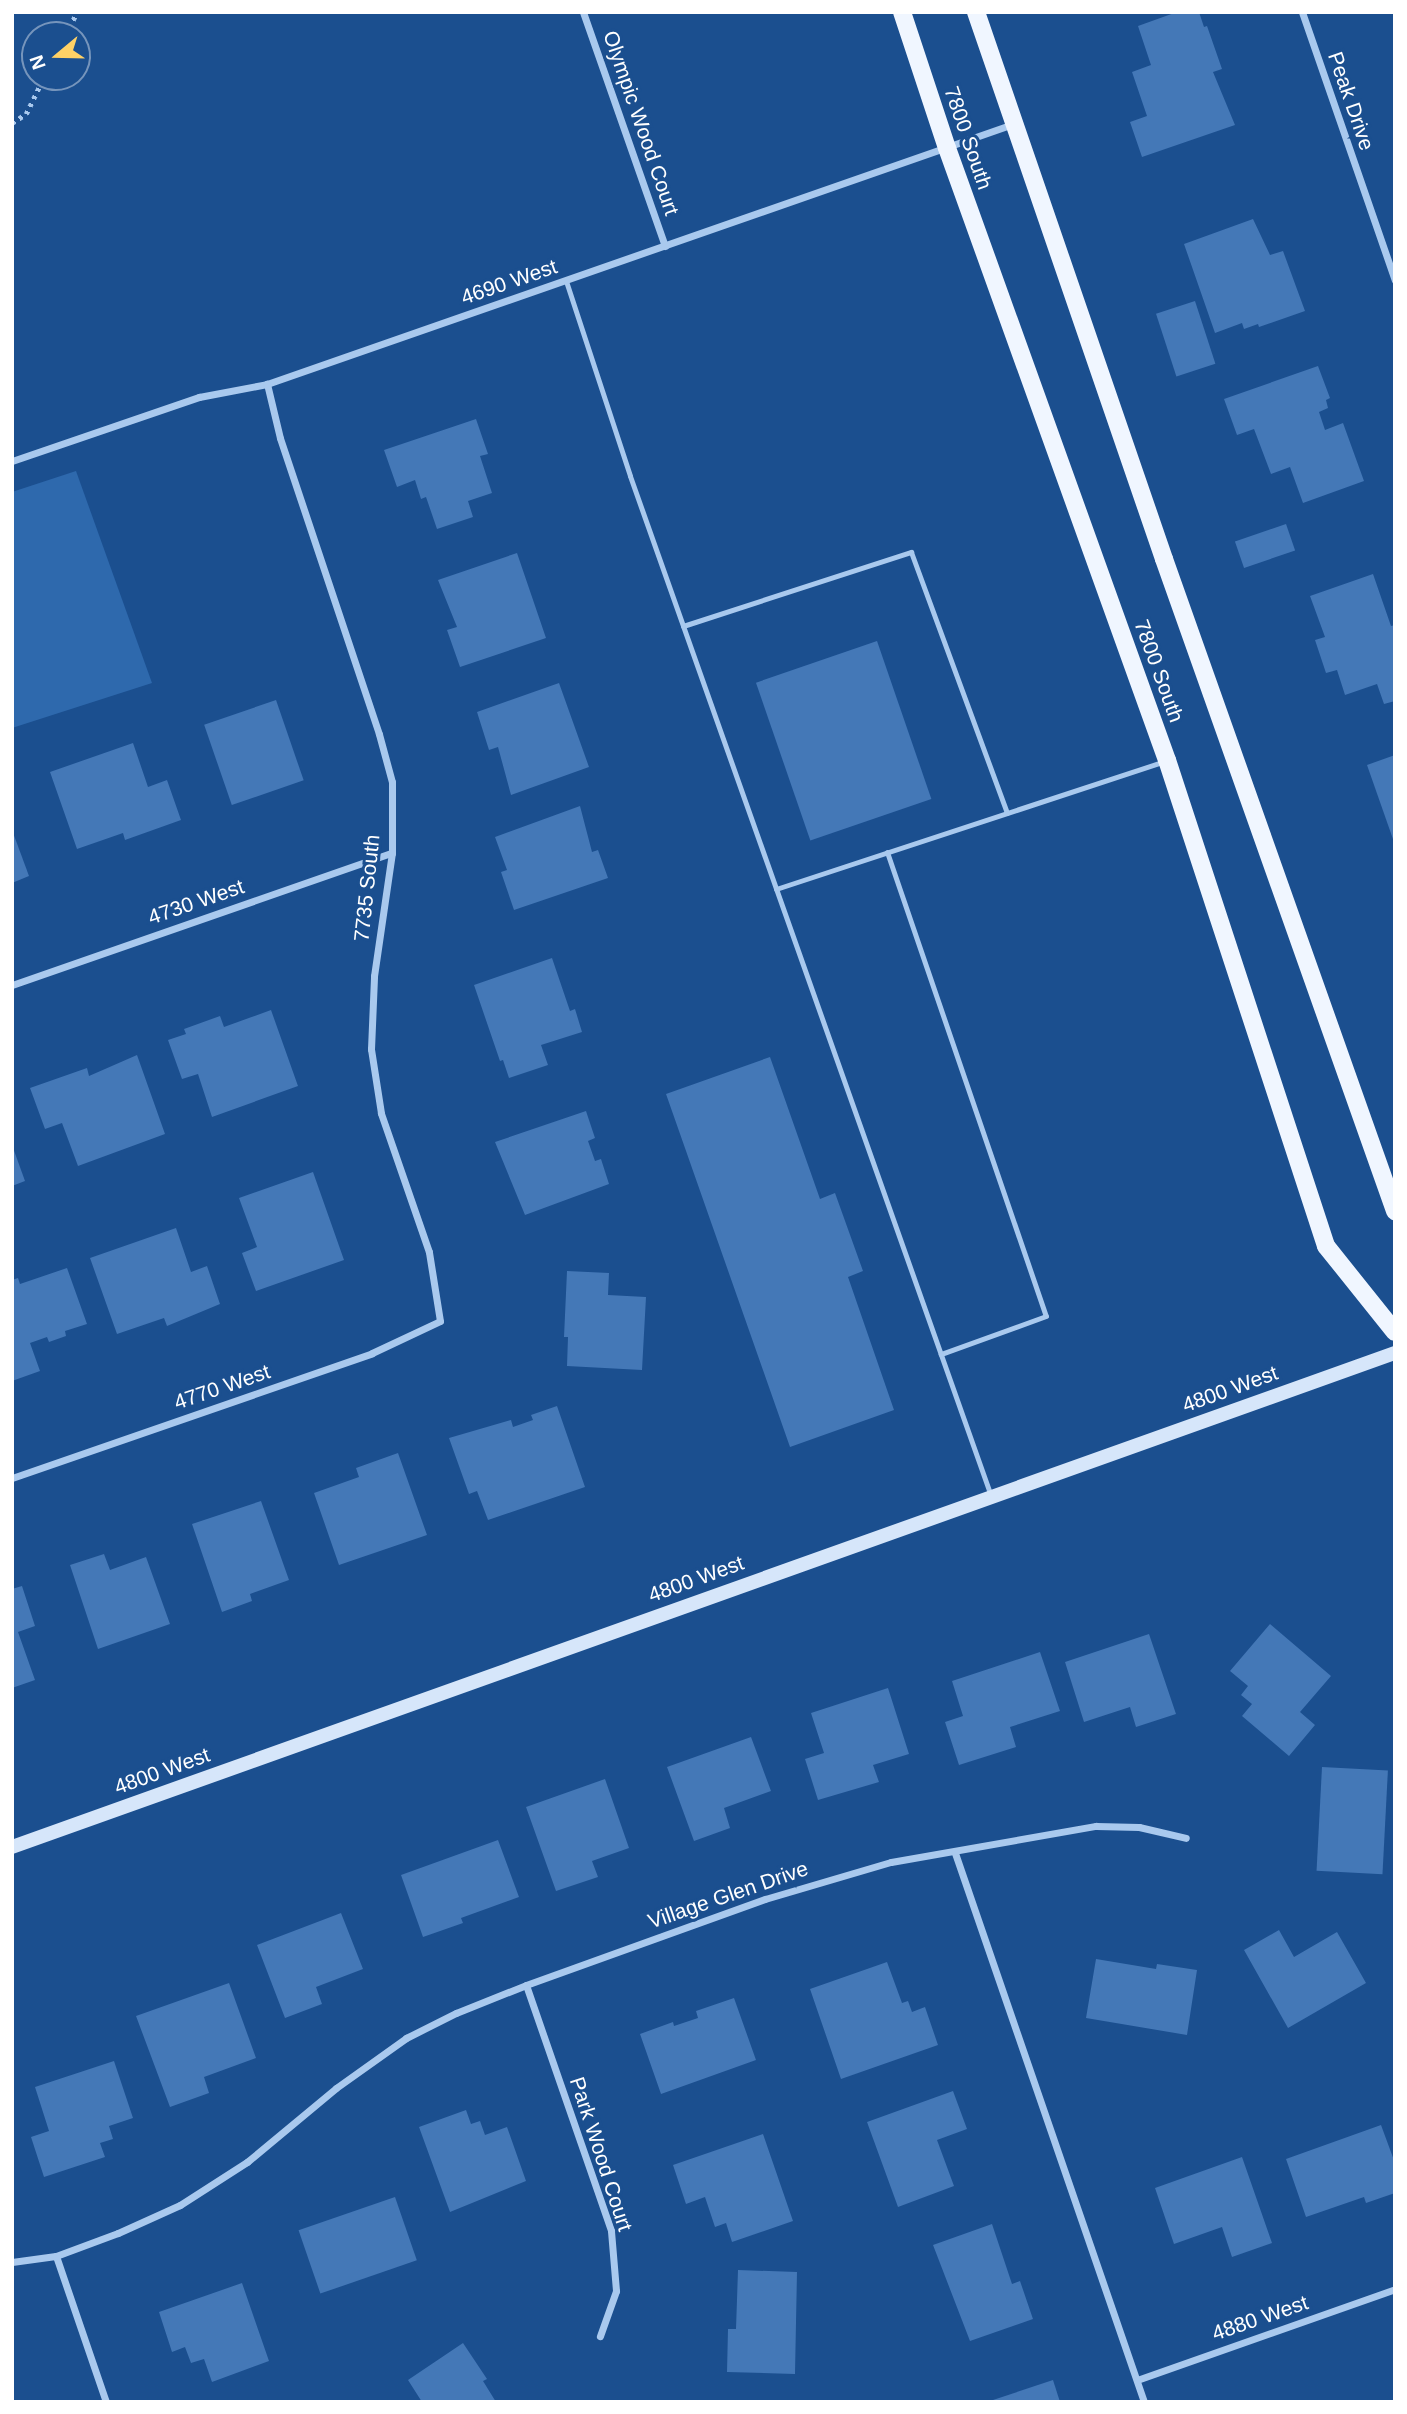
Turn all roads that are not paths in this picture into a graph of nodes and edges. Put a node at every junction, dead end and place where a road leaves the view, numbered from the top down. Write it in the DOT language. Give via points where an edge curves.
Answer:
graph roads {
  1 [pos="583,12"];
  2 [pos="902,12"];
  3 [pos="976,12"];
  4 [pos="1302,12"];
  5 [pos="1013,124"];
  6 [pos="947,148"];
  7 [pos="666,246"];
  8 [pos="1395,280"];
  9 [pos="566,281"];
  10 [pos="267,384"];
  11 [pos="12,461"];
  12 [pos="683,626"];
  13 [pos="1167,760"];
  14 [pos="1007,813"];
  15 [pos="887,852"];
  16 [pos="392,853"];
  17 [pos="776,889"];
  18 [pos="12,985"];
  19 [pos="1395,1211"];
  20 [pos="440,1321"];
  21 [pos="1395,1332"];
  22 [pos="1395,1353"];
  23 [pos="941,1354"];
  24 [pos="12,1478"];
  25 [pos="991,1496"];
  26 [pos="1186,1838"];
  27 [pos="12,1847"];
  28 [pos="955,1853"];
  29 [pos="526,1985"];
  30 [pos="56,2256"];
  31 [pos="12,2262"];
  32 [pos="1395,2289"];
  33 [pos="600,2336"];
  34 [pos="1137,2380"];
  35 [pos="106,2402"];
  36 [pos="1144,2402"];
  1 -- 7 [label="street, Olympic Wood Court"];
  2 -- 6 [label="main road, 7800 South"];
  3 -- 5 [label="main road, 7800 South"];
  4 -- 8 [label="street, Peak Drive"];
  5 -- 6 [label="street, 4690 West"];
  5 -- 19 [label="main road, 7800 South"];
  6 -- 7 [label="street, 4690 West"];
  6 -- 13 [label="main road, 7800 South"];
  7 -- 9 [label="street, 4690 West"];
  9 -- 10 [label="street, 4690 West"];
  9 -- 12 [label="lane"];
  10 -- 11 [label="street, 4690 West" via="199,397"];
  10 -- 16 [label="street, 7735 South" via="280,438 392,782"];
  12 -- 14 [label="lane" via="911,552"];
  12 -- 17 [label="lane"];
  13 -- 14 [label="lane"];
  13 -- 21 [label="main road, 7800 South" via="1326,1246"];
  14 -- 15 [label="lane"];
  15 -- 17 [label="lane"];
  15 -- 23 [label="lane" via="1046,1316"];
  16 -- 18 [label="street, 4730 West"];
  16 -- 20 [label="street, 7735 South" via="374,976 371,1049 380,1113 429,1252"];
  17 -- 23 [label="lane"];
  20 -- 24 [label="street, 4770 West" via="372,1353"];
  22 -- 25 [label="main road, 4800 West"];
  23 -- 25 [label="lane"];
  25 -- 27 [label="main road, 4800 West"];
  26 -- 28 [label="street, Village Glen Drive" via="1139,1827 1096,1826"];
  28 -- 29 [label="street, Village Glen Drive" via="891,1861 836,1876"];
  28 -- 34 [label="street"];
  29 -- 30 [label="street, Village Glen Drive" via="406,2038 336,2088 247,2162 180,2205"];
  29 -- 33 [label="street, Park Wood Court" via="611,2231 616,2291"];
  30 -- 31 [label="street, Village Glen Drive"];
  30 -- 35 [label="street"];
  32 -- 34 [label="street, 4880 West"];
  34 -- 36 [label="street"];
}
